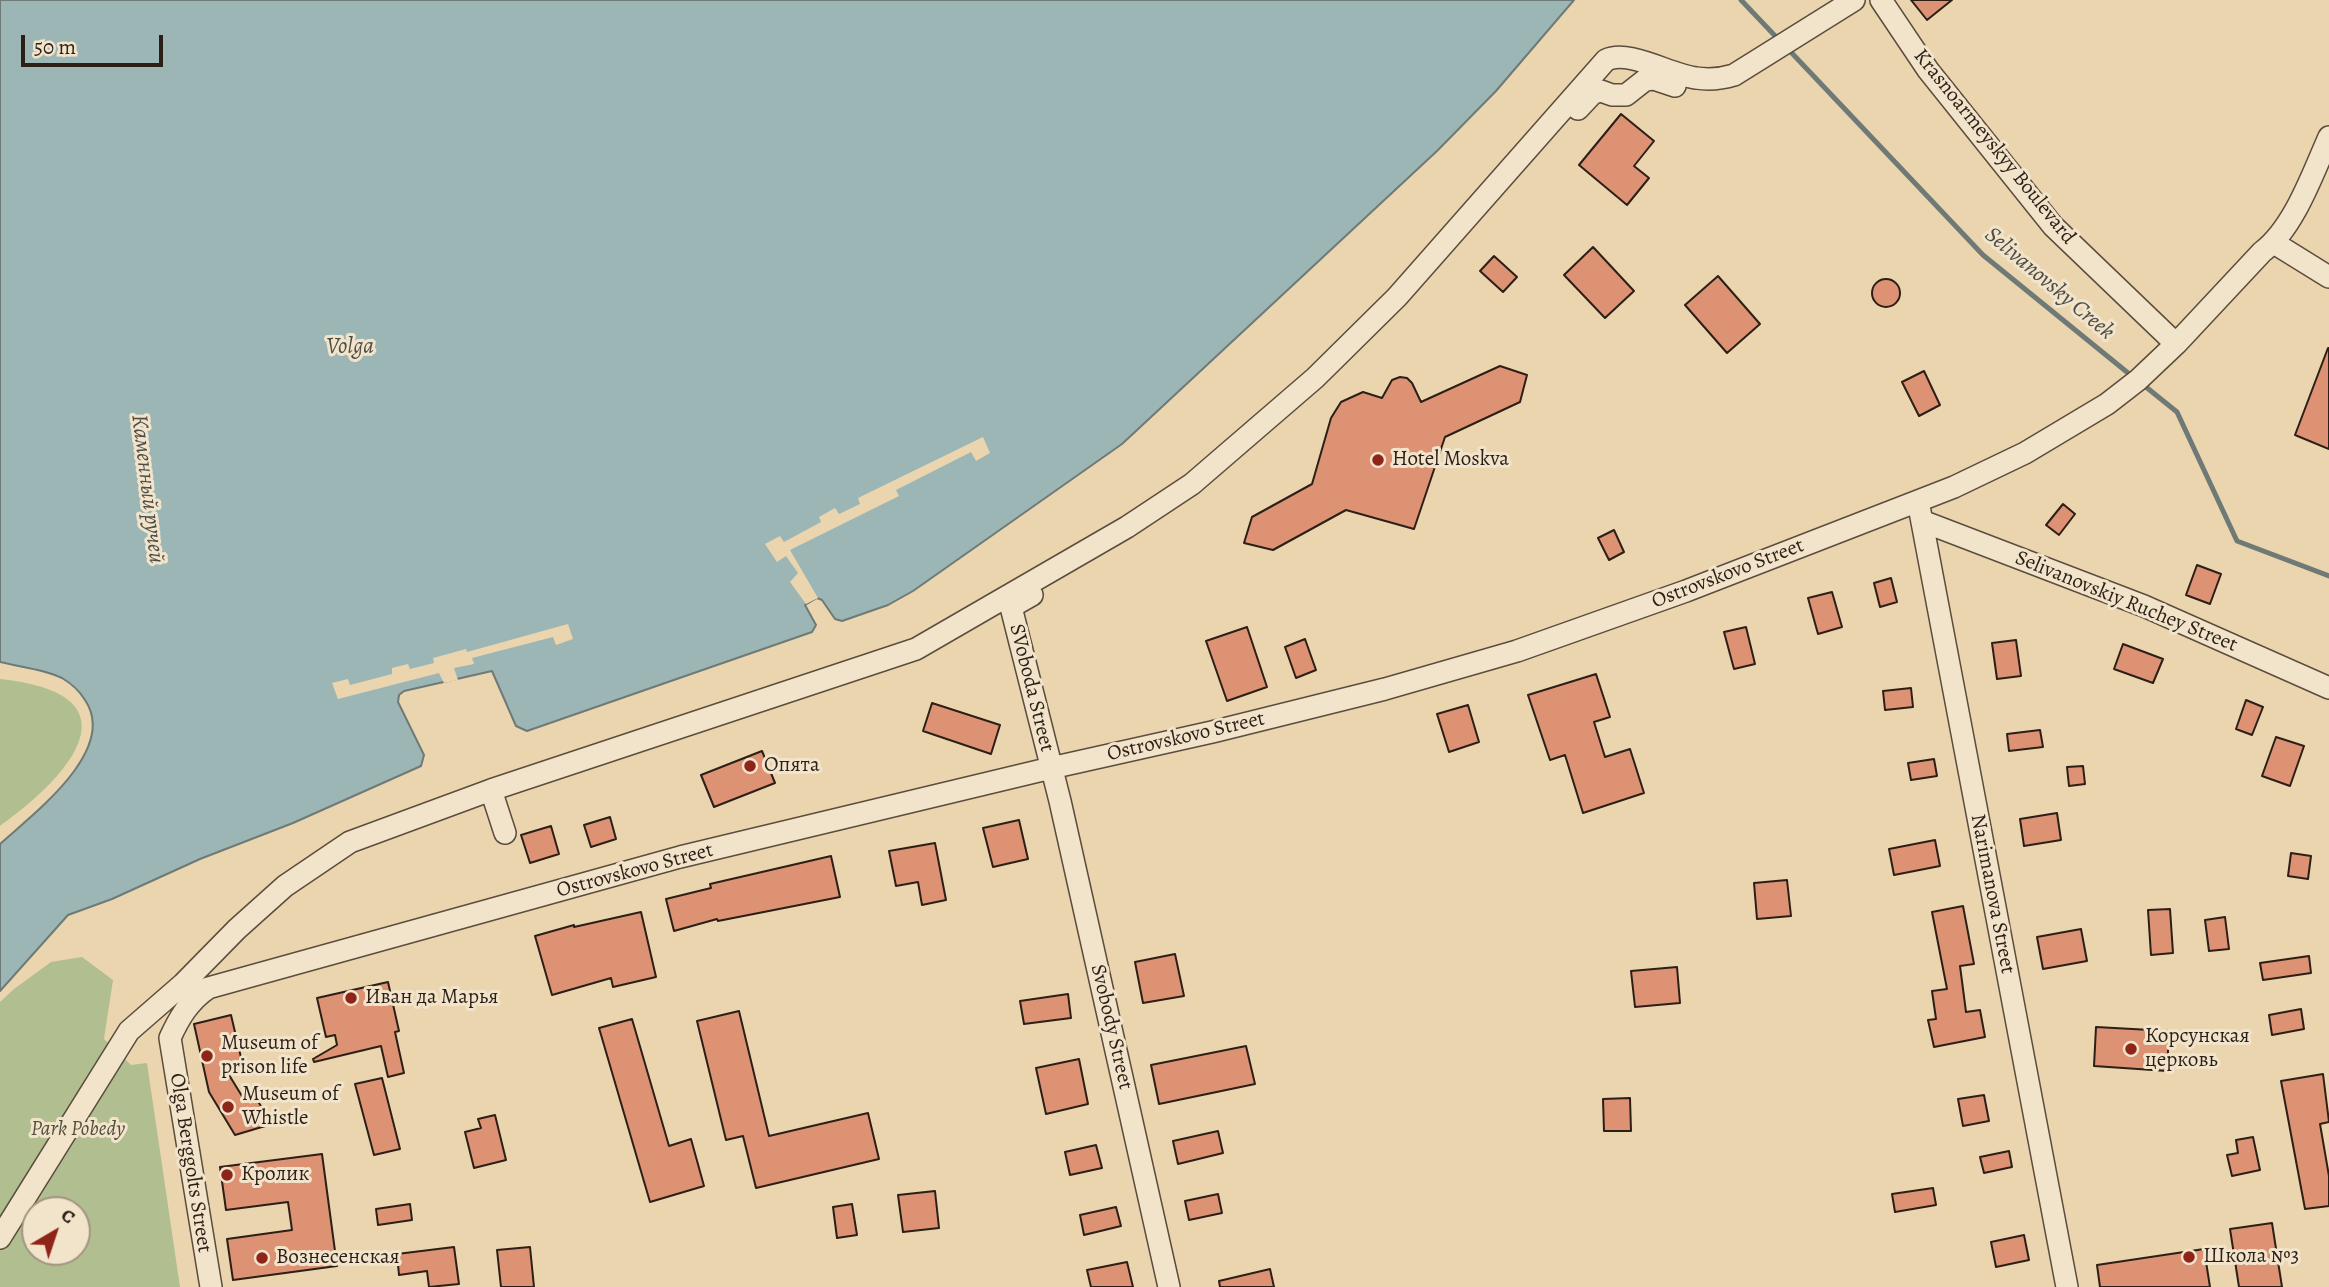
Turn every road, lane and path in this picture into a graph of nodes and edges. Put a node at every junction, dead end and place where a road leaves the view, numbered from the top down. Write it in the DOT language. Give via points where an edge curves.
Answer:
graph roads {
  1 [pos="1854,0"];
  2 [pos="1881,0"];
  3 [pos="1681,88"];
  4 [pos="2329,137"];
  5 [pos="2274,243"];
  6 [pos="2329,277"];
  7 [pos="2176,344"];
  8 [pos="1920,511"];
  9 [pos="2329,688"];
  10 [pos="1051,768"];
  11 [pos="491,790"];
  12 [pos="505,832"];
  13 [pos="170,1038"];
  14 [pos="0,1238"];
  15 [pos="211,1287"];
  16 [pos="1169,1287"];
  17 [pos="2067,1287"];
  1 -- 11 [label="street" via="1734,75 1718,80 1619,57 1606,61 1397,297 1315,378 1192,484 959,625 916,649"];
  2 -- 7 [label="street, Krasnoarmeyskyy Boulevard" via="1928,70 2053,226"];
  3 -- 10 [label="street, SVoboda Street" via="1654,79 1645,80 1626,95 1593,93 1404,305 1253,448 1134,537 1011,607"];
  4 -- 5 [label="street, Ostrovskovo Street" via="2299,203"];
  5 -- 6 [label="street"];
  5 -- 7 [label="street, Ostrovskovo Street"];
  7 -- 8 [label="street, Ostrovskovo Street" via="2107,404 2025,453 1954,487"];
  8 -- 9 [label="street, Selivanovskiy Ruchey Street"];
  8 -- 10 [label="street, Ostrovskovo Street" via="1517,651 1385,689"];
  8 -- 17 [label="street, Narimanova Street"];
  10 -- 13 [label="street, Ostrovskovo Street" via="680,857 208,988 180,1016"];
  10 -- 16 [label="street, Svobody Street"];
  11 -- 12 [label="street"];
  11 -- 14 [label="street" via="350,842 285,886 237,929 129,1031"];
  13 -- 15 [label="street, Olga Berggolts Street"];
}
